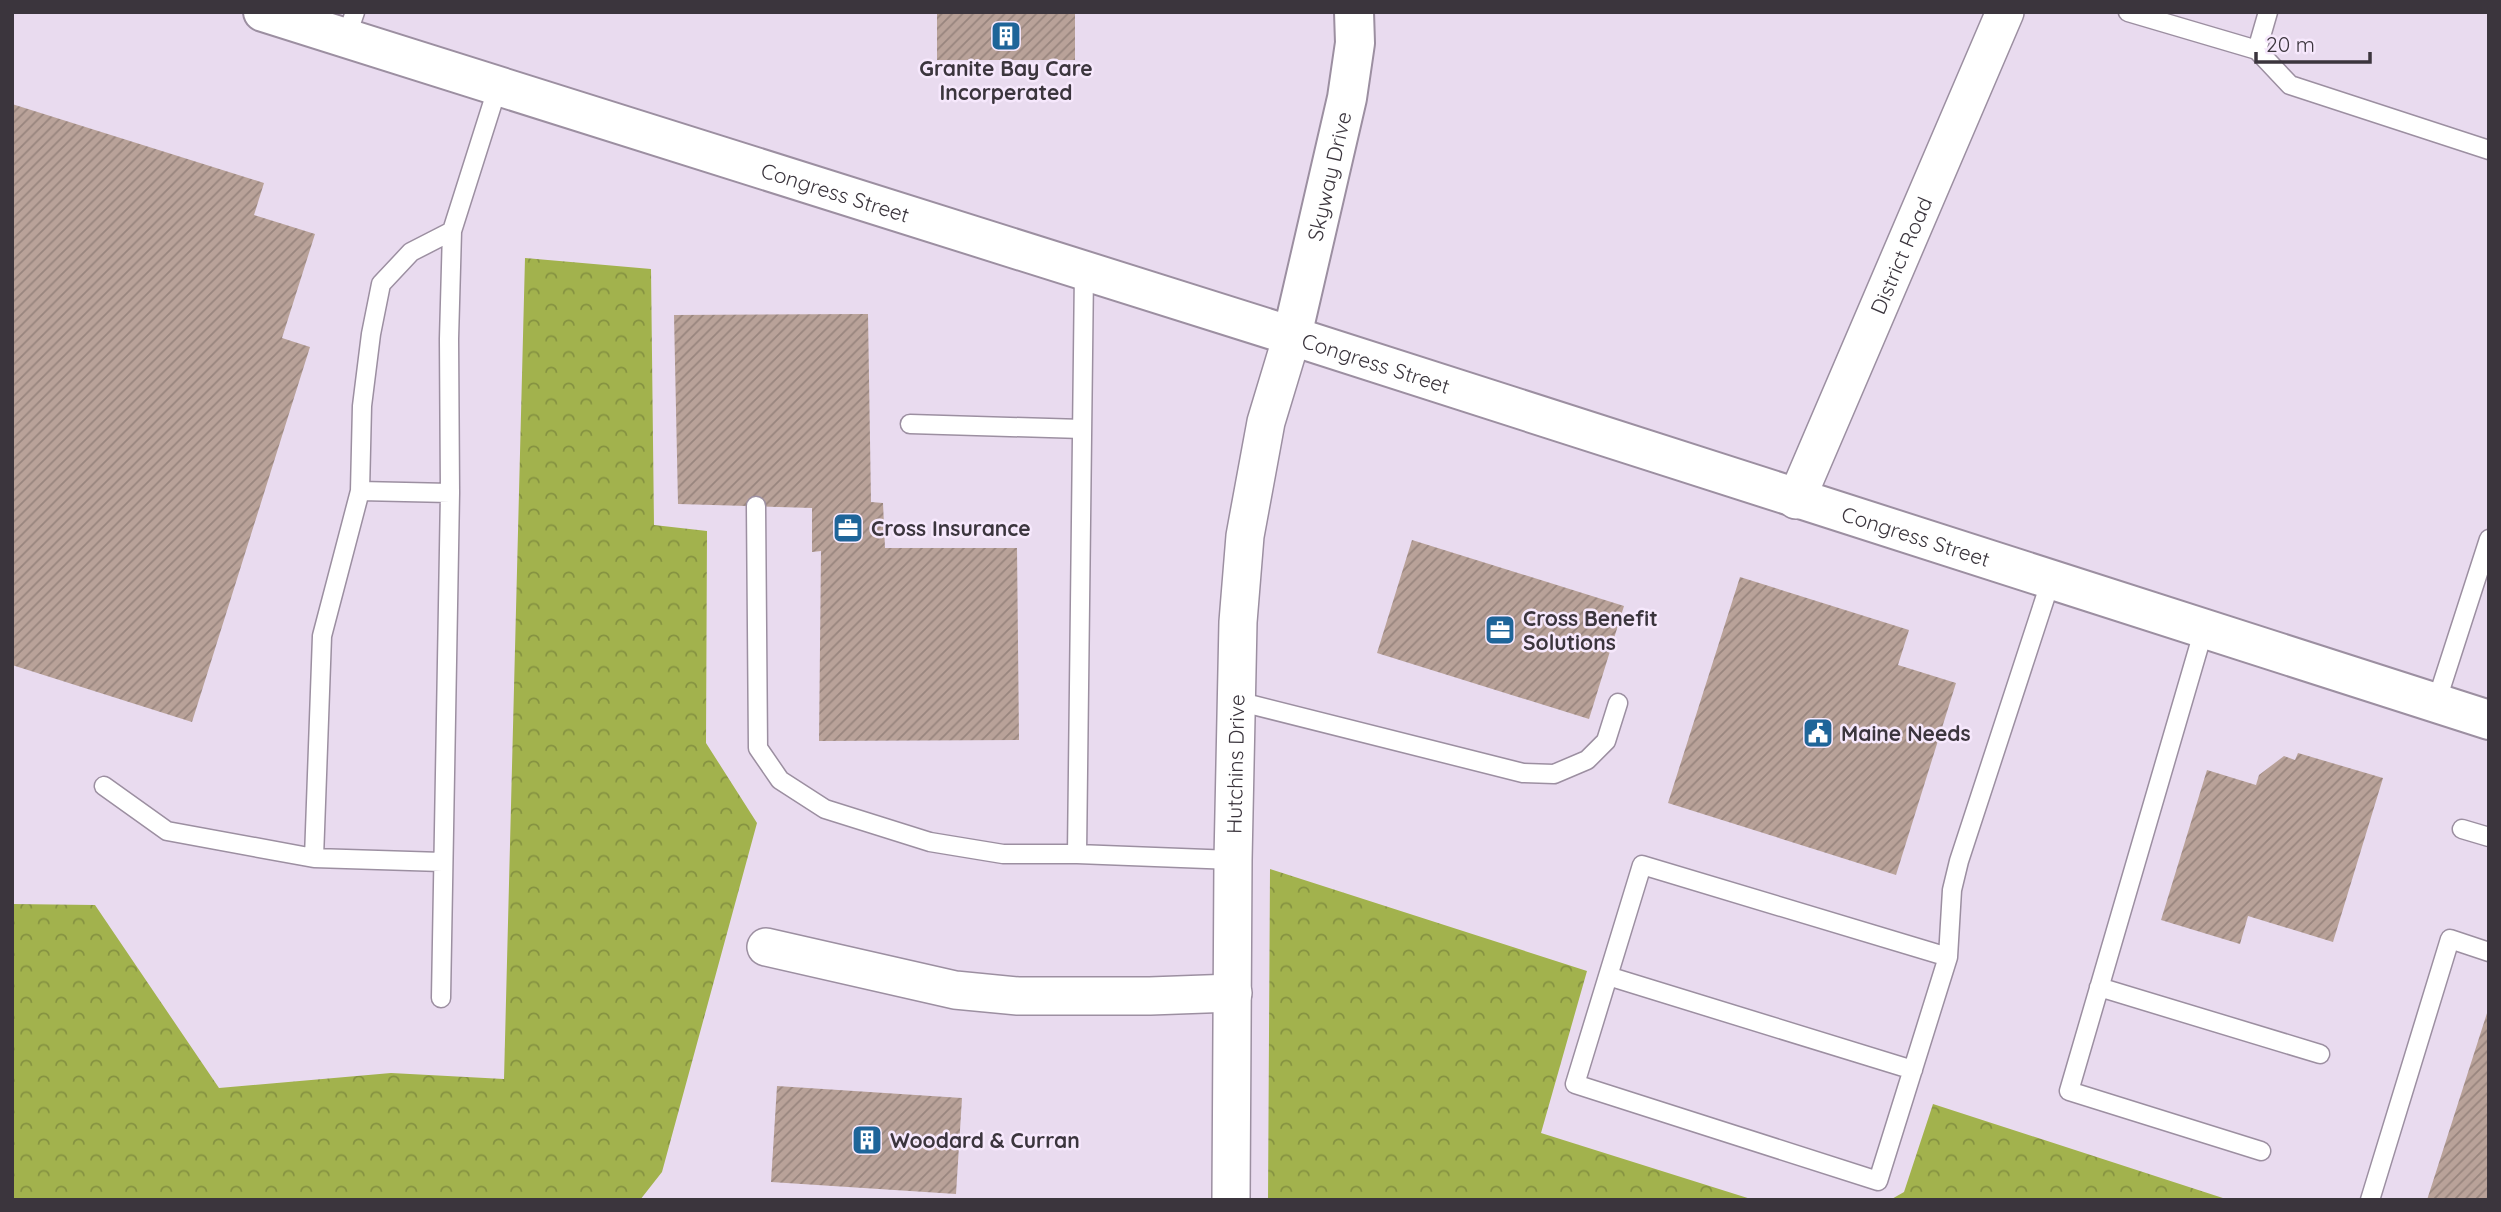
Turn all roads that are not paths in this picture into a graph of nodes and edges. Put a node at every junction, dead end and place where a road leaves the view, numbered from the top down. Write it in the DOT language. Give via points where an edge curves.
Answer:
graph roads {
  1 [pos="263,12"];
  2 [pos="1354,12"];
  3 [pos="2005,12"];
  4 [pos="2128,12"];
  5 [pos="2268,12"];
  6 [pos="350,25"];
  7 [pos="2257,50"];
  8 [pos="498,86"];
  9 [pos="2489,150"];
  10 [pos="452,231"];
  11 [pos="1084,271"];
  12 [pos="1292,336"];
  13 [pos="910,424"];
  14 [pos="1082,429"];
  15 [pos="360,491"];
  16 [pos="450,493"];
  17 [pos="1796,500"];
  18 [pos="756,506"];
  19 [pos="2489,539"];
  20 [pos="2051,580"];
  21 [pos="2204,629"];
  22 [pos="1237,701"];
  23 [pos="1618,702"];
  24 [pos="2436,703"];
  25 [pos="2489,720"];
  26 [pos="104,786"];
  27 [pos="2462,829"];
  28 [pos="2489,837"];
  29 [pos="1077,854"];
  30 [pos="314,858"];
  31 [pos="1233,860"];
  32 [pos="442,862"];
  33 [pos="766,947"];
  34 [pos="2489,952"];
  35 [pos="1948,957"];
  36 [pos="1608,976"];
  37 [pos="2099,987"];
  38 [pos="1233,993"];
  39 [pos="441,998"];
  40 [pos="2320,1054"];
  41 [pos="1913,1070"];
  42 [pos="2262,1151"];
  43 [pos="1231,1200"];
  44 [pos="2370,1200"];
  1 -- 6 [label="main road, Congress Street"];
  2 -- 12 [label="main road, Skyway Drive" via="1355,43 1347,98"];
  3 -- 17 [label="street, District Road"];
  4 -- 7 [label="lane"];
  5 -- 7 [label="lane"];
  6 -- 8 [label="main road, Congress Street"];
  7 -- 9 [label="lane" via="2290,85"];
  8 -- 10 [label="lane"];
  8 -- 11 [label="main road, Congress Street"];
  10 -- 15 [label="lane" via="411,253 381,284 362,405"];
  10 -- 16 [label="lane"];
  11 -- 12 [label="main road, Congress Street"];
  11 -- 14 [label="lane"];
  12 -- 17 [label="main road, Congress Street"];
  12 -- 22 [label="street, Hutchins Drive" via="1266,422 1245,536"];
  13 -- 14 [label="lane"];
  14 -- 29 [label="lane"];
  15 -- 16 [label="lane"];
  15 -- 30 [label="lane" via="322,636"];
  16 -- 32 [label="lane"];
  17 -- 20 [label="main road, Congress Street"];
  18 -- 29 [label="lane" via="758,748 780,780 825,810 930,842 1003,854"];
  19 -- 24 [label="lane"];
  20 -- 21 [label="main road, Congress Street"];
  20 -- 35 [label="lane" via="1958,861"];
  21 -- 24 [label="main road, Congress Street"];
  21 -- 37 [label="lane"];
  22 -- 23 [label="lane" via="1523,772 1555,774 1587,760 1606,741"];
  22 -- 31 [label="street, Hutchins Drive"];
  24 -- 25 [label="main road, Congress Street"];
  26 -- 30 [label="lane" via="167,831"];
  27 -- 28 [label="lane"];
  29 -- 31 [label="lane"];
  30 -- 32 [label="lane"];
  31 -- 38 [label="street, Hutchins Drive"];
  32 -- 39 [label="lane"];
  33 -- 38 [label="street" via="955,990 1018,996"];
  34 -- 44 [label="lane" via="2450,939"];
  35 -- 36 [label="lane" via="1642,865"];
  35 -- 41 [label="lane"];
  36 -- 41 [label="lane"];
  36 -- 41 [label="lane" via="1575,1084 1878,1181"];
  37 -- 40 [label="lane"];
  37 -- 42 [label="lane" via="2069,1091"];
  38 -- 43 [label="street, Hutchins Drive"];
}
